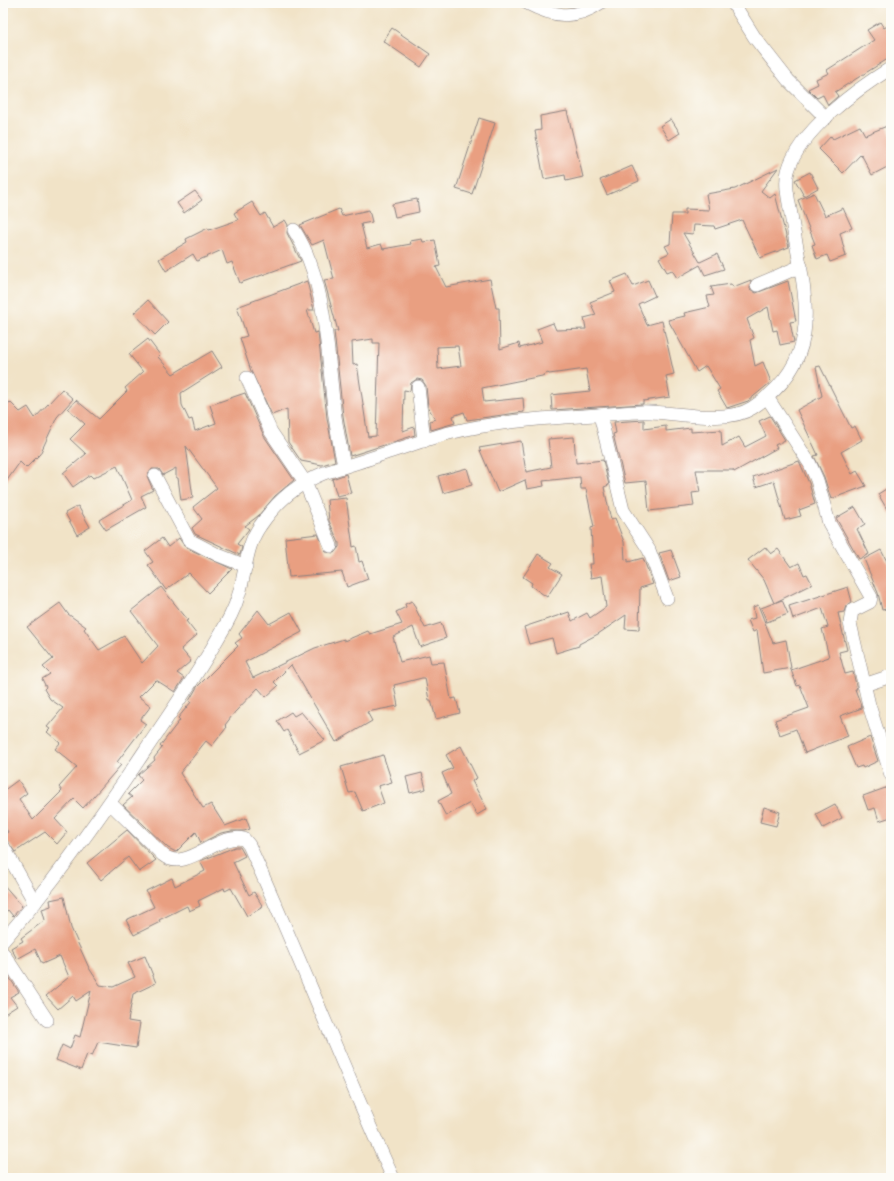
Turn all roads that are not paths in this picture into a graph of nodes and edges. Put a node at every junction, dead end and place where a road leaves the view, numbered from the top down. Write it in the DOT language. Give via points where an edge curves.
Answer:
graph roads {
  1 [pos="527,3"];
  2 [pos="600,3"];
  3 [pos="733,3"];
  4 [pos="891,68"];
  5 [pos="826,118"];
  6 [pos="294,230"];
  7 [pos="801,266"];
  8 [pos="757,285"];
  9 [pos="246,378"];
  10 [pos="418,387"];
  11 [pos="767,397"];
  12 [pos="600,415"];
  13 [pos="424,441"];
  14 [pos="344,466"];
  15 [pos="155,476"];
  16 [pos="305,482"];
  17 [pos="331,546"];
  18 [pos="246,566"];
  19 [pos="667,598"];
  20 [pos="891,676"];
  21 [pos="864,685"];
  22 [pos="891,775"];
  23 [pos="110,803"];
  24 [pos="3,846"];
  25 [pos="34,903"];
  26 [pos="3,941"];
  27 [pos="3,953"];
  28 [pos="47,1020"];
  29 [pos="393,1178"];
  1 -- 2 [label="street" via="556,15 568,15"];
  3 -- 5 [label="street" via="755,38 788,80"];
  4 -- 5 [label="street"];
  5 -- 7 [label="street" via="796,154 787,178 786,186"];
  6 -- 14 [label="street" via="309,257 318,290"];
  7 -- 8 [label="street"];
  7 -- 11 [label="street" via="805,318 803,344 790,373"];
  9 -- 16 [label="street" via="271,432"];
  10 -- 13 [label="street"];
  11 -- 12 [label="street" via="749,409 732,415 649,412"];
  11 -- 21 [label="street" via="810,464 829,523 871,597 870,602 850,614"];
  12 -- 13 [label="street" via="470,428"];
  12 -- 19 [label="street" via="623,510 649,550"];
  13 -- 14 [label="street"];
  14 -- 16 [label="street"];
  15 -- 18 [label="street" via="189,540"];
  16 -- 17 [label="street"];
  16 -- 18 [label="street" via="280,501 261,524 253,538"];
  18 -- 23 [label="street" via="238,598 218,638"];
  20 -- 21 [label="street"];
  21 -- 22 [label="street"];
  23 -- 25 [label="street" via="68,863"];
  23 -- 29 [label="street" via="170,860 180,861 234,837 244,839 249,845"];
  24 -- 25 [label="street"];
  25 -- 26 [label="street"];
  27 -- 28 [label="street"];
}
